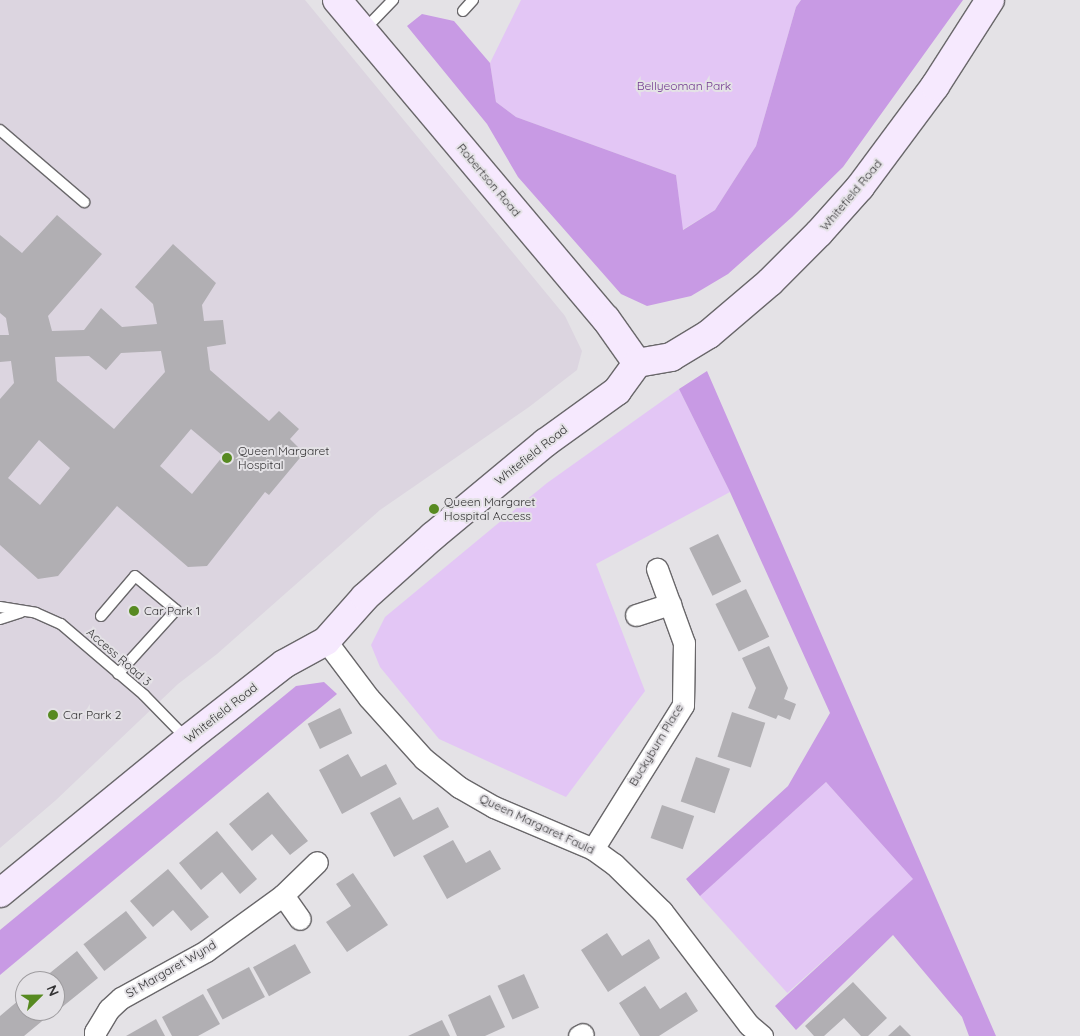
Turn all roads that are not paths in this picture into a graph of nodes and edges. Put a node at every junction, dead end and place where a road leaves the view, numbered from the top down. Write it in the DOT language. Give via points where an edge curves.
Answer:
graph roads {
  1 [pos="337,0"];
  2 [pos="393,0"];
  3 [pos="473,0"];
  4 [pos="990,0"];
  5 [pos="463,11"];
  6 [pos="363,31"];
  7 [pos="0,130"];
  8 [pos="84,202"];
  9 [pos="637,362"];
  10 [pos="658,569"];
  11 [pos="670,604"];
  12 [pos="0,607"];
  13 [pos="22,612"];
  14 [pos="636,615"];
  15 [pos="101,616"];
  16 [pos="0,618"];
  17 [pos="326,641"];
  18 [pos="118,674"];
  19 [pos="188,739"];
  20 [pos="593,849"];
  21 [pos="317,862"];
  22 [pos="0,893"];
  23 [pos="283,895"];
  24 [pos="300,919"];
  25 [pos="95,1036"];
  26 [pos="762,1036"];
  1 -- 6 [label="main road, Robertson Road"];
  2 -- 6 [label="lane"];
  3 -- 5 [label="lane"];
  4 -- 9 [label="main road, Whitefield Road" via="935,86 890,148 819,233 770,282 709,334 672,357"];
  6 -- 9 [label="main road, Robertson Road" via="606,319"];
  7 -- 8 [label="lane"];
  9 -- 17 [label="main road, Whitefield Road" via="617,391 545,443 433,536 365,597"];
  10 -- 11 [label="street, Buckyburn Place"];
  11 -- 14 [label="street"];
  11 -- 20 [label="street, Buckyburn Place" via="684,643 683,705"];
  12 -- 13 [label="lane, Access Road 3"];
  13 -- 16 [label="lane, Access Road 3"];
  13 -- 18 [label="lane, Access Road 3" via="36,613 61,624"];
  15 -- 18 [label="lane" via="135,576 176,610"];
  17 -- 19 [label="main road, Whitefield Road" via="284,664"];
  17 -- 20 [label="street, Queen Margaret Fauld" via="369,698 424,759 459,787 494,807"];
  18 -- 19 [label="lane, Access Road 3"];
  19 -- 22 [label="main road, Whitefield Road"];
  20 -- 26 [label="street, Queen Margaret Fauld" via="614,864 662,911 749,1024"];
  21 -- 23 [label="street, St Margaret Wynd"];
  23 -- 24 [label="street"];
  23 -- 25 [label="street, St Margaret Wynd" via="206,951 121,998 110,1009"];
}
